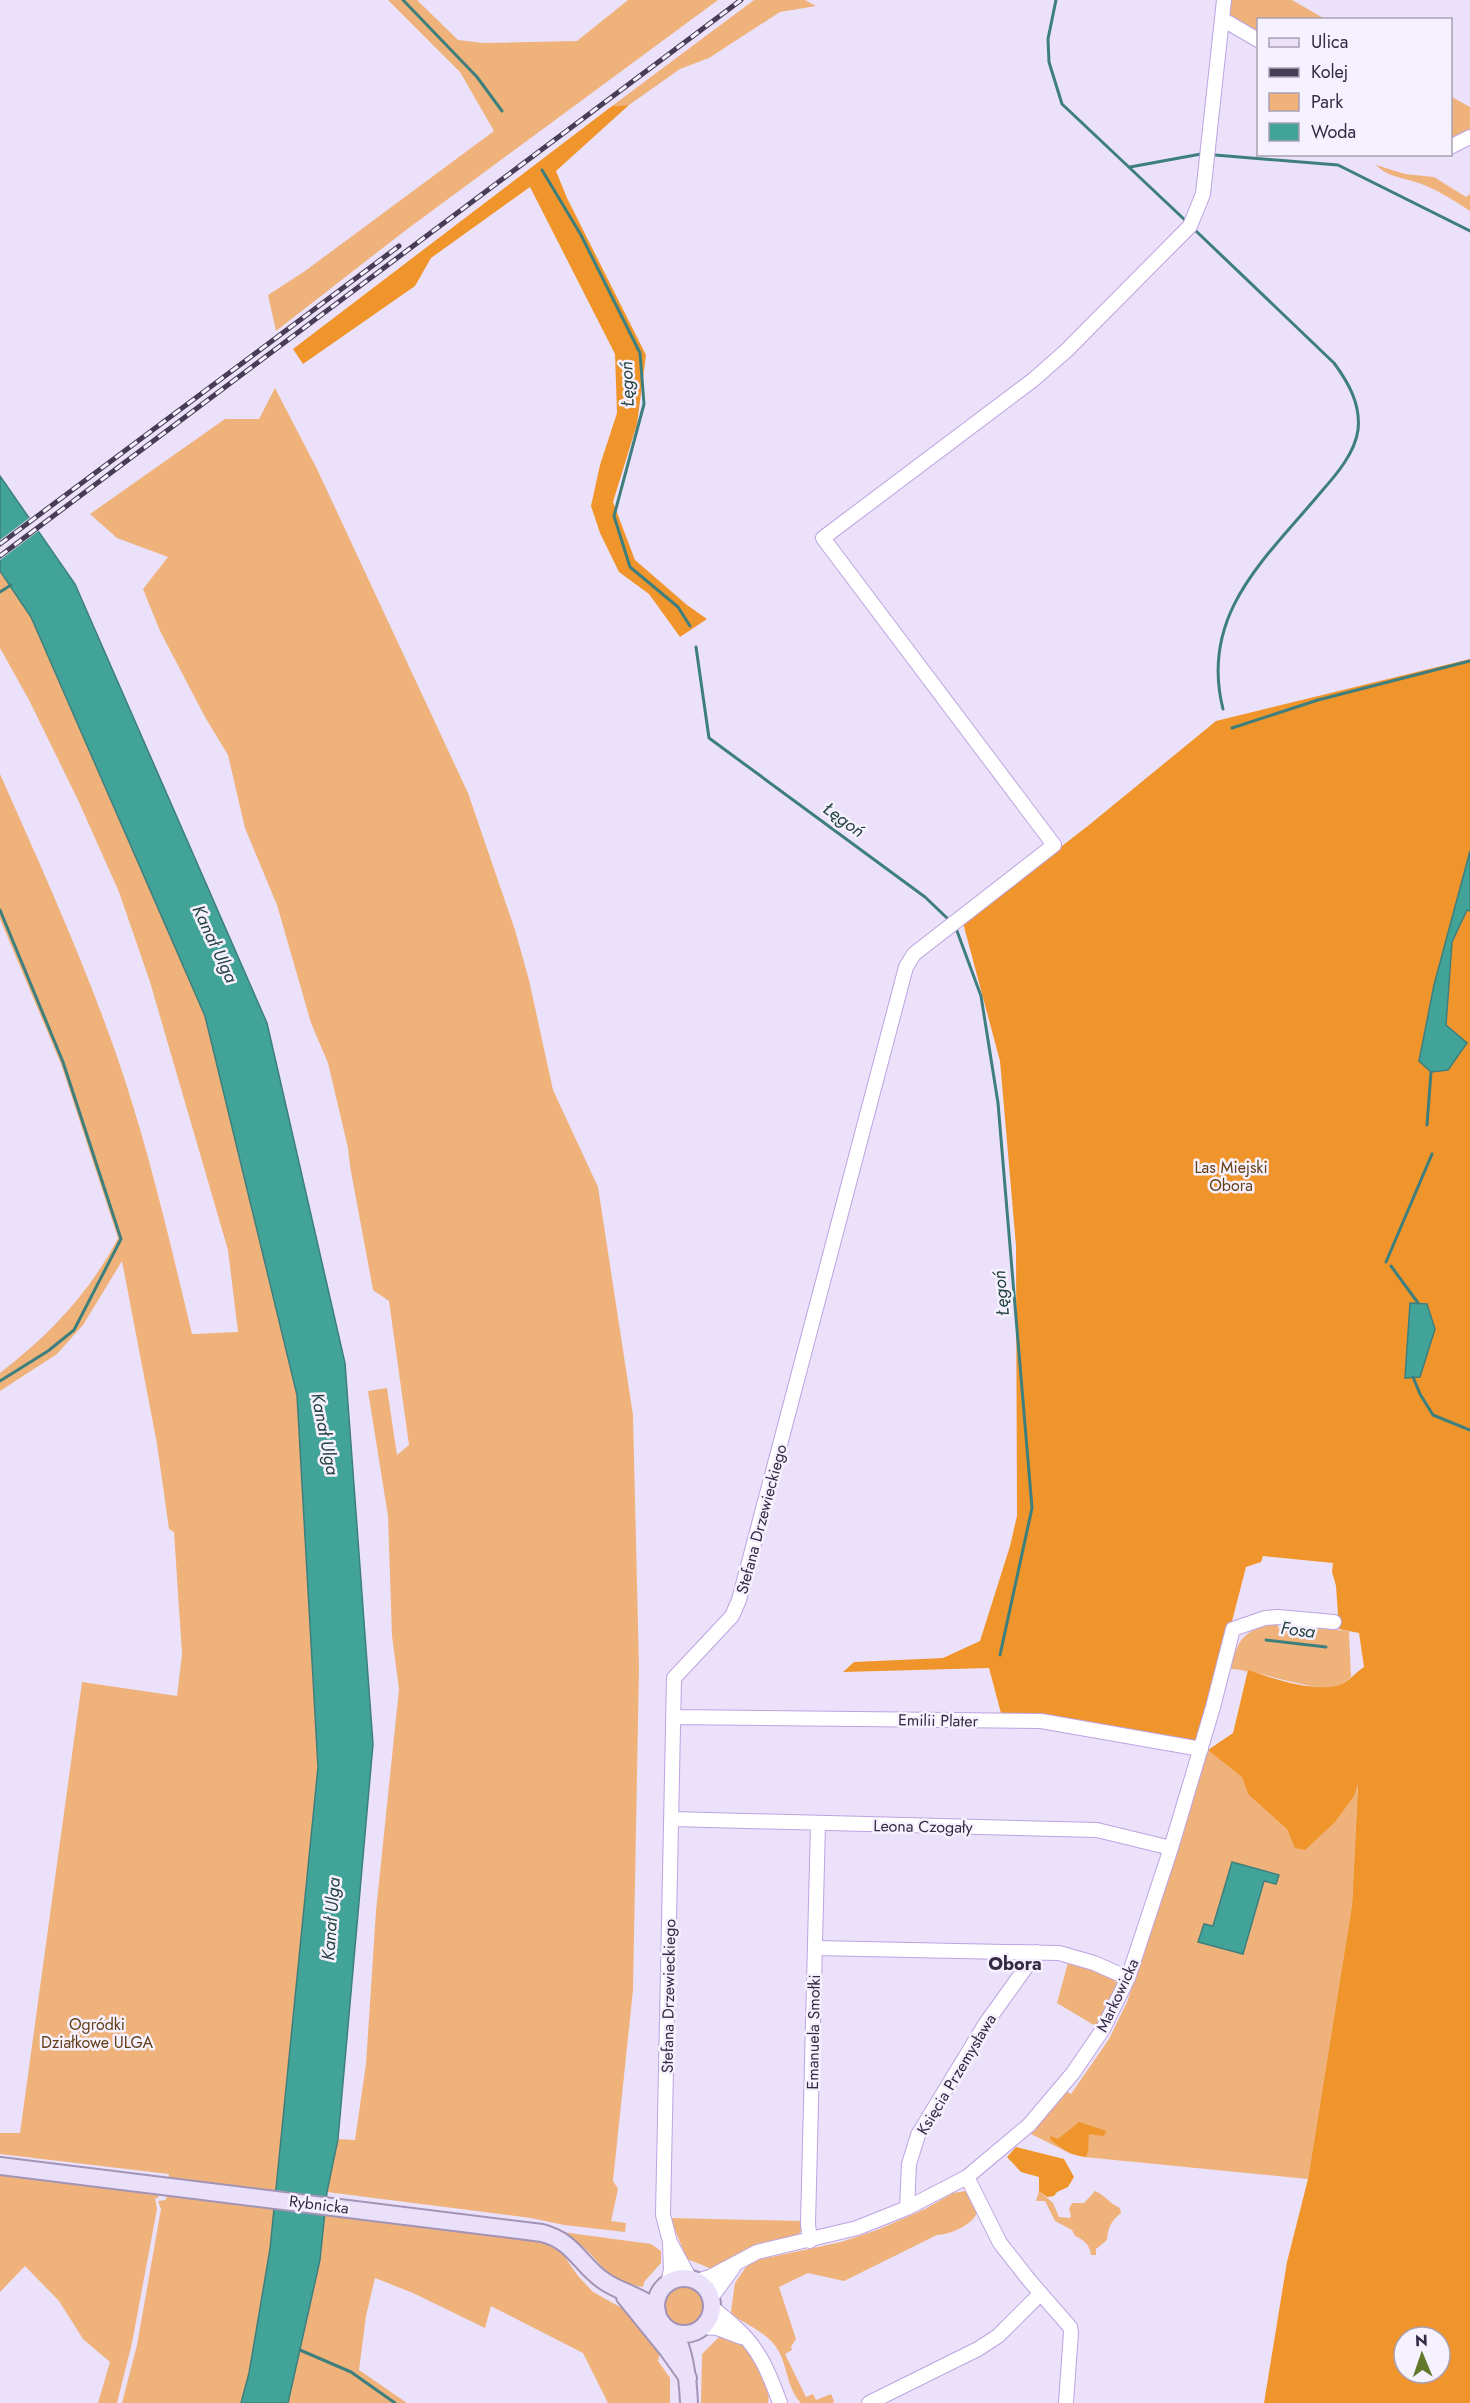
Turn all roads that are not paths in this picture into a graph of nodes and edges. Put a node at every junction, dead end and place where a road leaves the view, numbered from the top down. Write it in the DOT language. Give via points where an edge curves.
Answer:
graph roads {
  1 [pos="1224,0"];
  2 [pos="1222,19"];
  3 [pos="1257,39"];
  4 [pos="1470,136"];
  5 [pos="1452,146"];
  6 [pos="1334,1622"];
  7 [pos="674,1717"];
  8 [pos="1201,1749"];
  9 [pos="672,1819"];
  10 [pos="818,1823"];
  11 [pos="1171,1848"];
  12 [pos="815,1948"];
  13 [pos="1037,1952"];
  14 [pos="1128,1978"];
  15 [pos="0,2166"];
  16 [pos="967,2177"];
  17 [pos="907,2208"];
  18 [pos="810,2241"];
  19 [pos="670,2242"];
  20 [pos="735,2264"];
  21 [pos="693,2280"];
  22 [pos="666,2285"];
  23 [pos="619,2289"];
  24 [pos="1040,2294"];
  25 [pos="712,2302"];
  26 [pos="657,2311"];
  27 [pos="699,2329"];
  28 [pos="675,2332"];
  29 [pos="746,2339"];
  30 [pos="688,2378"];
  31 [pos="689,2403"];
  32 [pos="780,2403"];
  33 [pos="869,2403"];
  34 [pos="1066,2403"];
  1 -- 2 [label="street"];
  2 -- 3 [label="street"];
  2 -- 7 [label="street, Stefana Drzewieckiego" via="1203,194 1190,226 1033,380 823,538 1054,845 914,954 906,967 739,1600 732,1616 674,1678"];
  4 -- 5 [label="street"];
  6 -- 8 [label="street, Markowicka" via="1278,1617 1233,1629"];
  7 -- 8 [label="street, Emilii Plater" via="1041,1722"];
  7 -- 9 [label="street, Stefana Drzewieckiego"];
  8 -- 11 [label="street, Markowicka"];
  9 -- 10 [label="street, Leona Czogały"];
  9 -- 19 [label="street, Stefana Drzewieckiego" via="663,2208"];
  10 -- 11 [label="street, Leona Czogały" via="1097,1830"];
  10 -- 12 [label="street, Emanuela Smołki"];
  11 -- 14 [label="street, Markowicka"];
  12 -- 13 [label="street"];
  12 -- 18 [label="street, Emanuela Smołki"];
  13 -- 14 [label="street" via="1059,1953"];
  13 -- 17 [label="street, Księcia Przemysława" via="986,2023 918,2135 909,2164"];
  14 -- 16 [label="street, Markowicka" via="1103,2029 1073,2073 1029,2126"];
  15 -- 23 [label="main road, Rybnicka" via="542,2233 560,2240 597,2276"];
  16 -- 17 [label="street, Markowicka"];
  16 -- 24 [label="street" via="1000,2243"];
  17 -- 18 [label="street, Markowicka"];
  18 -- 20 [label="street, Markowicka" via="763,2250"];
  19 -- 21 [label="street, Stefana Drzewieckiego"];
  19 -- 22 [label="street, Stefana Drzewieckiego" via="671,2270"];
  20 -- 21 [label="street, Markowicka"];
  20 -- 25 [label="street, Markowicka"];
  21 -- 22 [label="main road" via="678,2279"];
  21 -- 25 [label="main road" via="706,2288"];
  22 -- 23 [label="main road" via="646,2291"];
  22 -- 26 [label="main road" via="658,2295"];
  23 -- 26 [label="main road, Rybnicka"];
  23 -- 30 [label="main road"];
  24 -- 33 [label="street" via="998,2336 978,2349"];
  24 -- 34 [label="street" via="1071,2329"];
  25 -- 27 [label="main road, Rybnicka" via="710,2318"];
  25 -- 29 [label="street"];
  26 -- 28 [label="main road, Rybnicka" via="661,2322"];
  27 -- 28 [label="main road" via="685,2334"];
  27 -- 29 [label="street" via="717,2328"];
  27 -- 30 [label="main road, Rybnicka" via="691,2345"];
  28 -- 30 [label="main road, Rybnicka"];
  29 -- 32 [label="street" via="764,2362"];
  30 -- 31 [label="main road, Rybnicka"];
}
